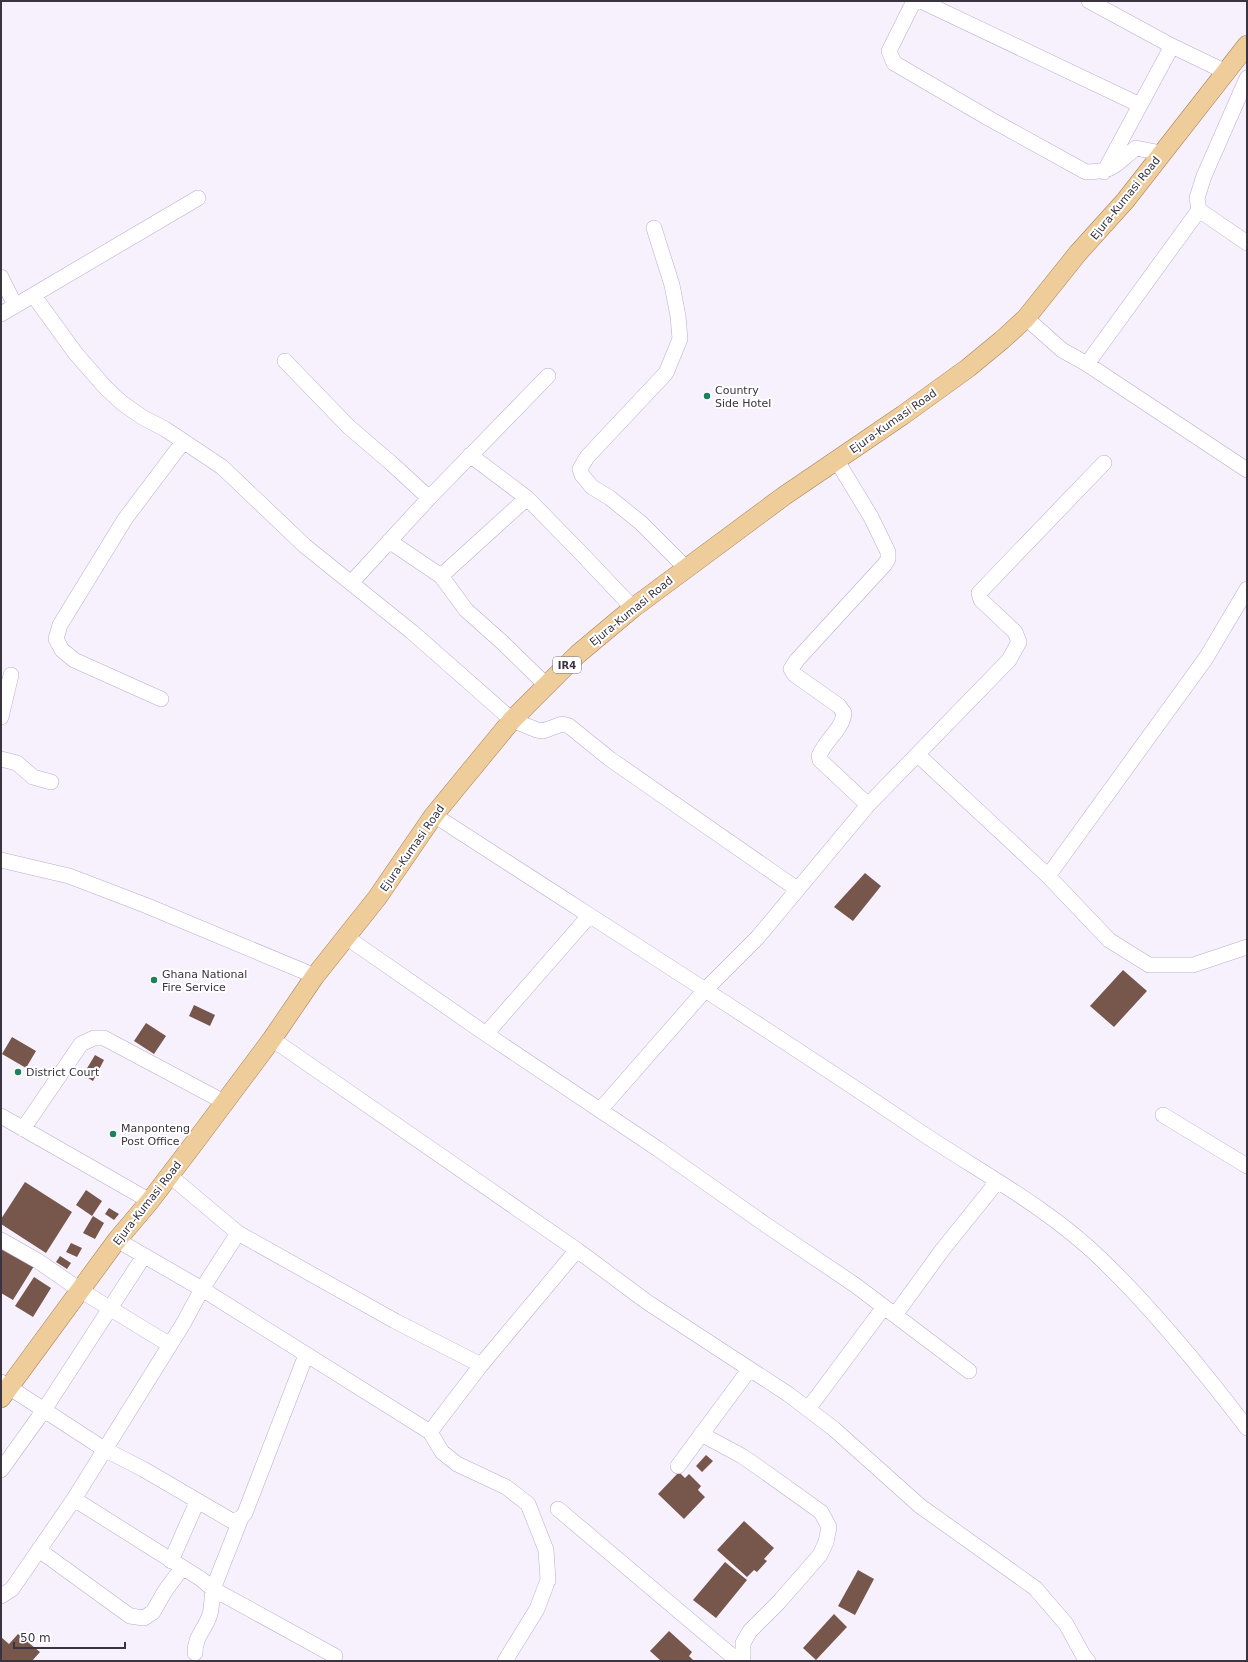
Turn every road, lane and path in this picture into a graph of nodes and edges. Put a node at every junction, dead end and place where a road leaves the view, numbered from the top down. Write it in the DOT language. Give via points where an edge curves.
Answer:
graph roads {
  1 [pos="914,1"];
  2 [pos="921,1"];
  3 [pos="1089,1"];
  4 [pos="1247,45"];
  5 [pos="1172,46"];
  6 [pos="1226,72"];
  7 [pos="1247,78"];
  8 [pos="1140,105"];
  9 [pos="1161,153"];
  10 [pos="1104,172"];
  11 [pos="198,198"];
  12 [pos="1199,210"];
  13 [pos="654,228"];
  14 [pos="1247,242"];
  15 [pos="1,277"];
  16 [pos="34,296"];
  17 [pos="15,306"];
  18 [pos="1,314"];
  19 [pos="1026,318"];
  20 [pos="285,361"];
  21 [pos="1088,364"];
  22 [pos="548,376"];
  23 [pos="183,442"];
  24 [pos="470,455"];
  25 [pos="837,460"];
  26 [pos="1104,463"];
  27 [pos="1247,470"];
  28 [pos="429,498"];
  29 [pos="527,498"];
  30 [pos="389,541"];
  31 [pos="686,568"];
  32 [pos="441,576"];
  33 [pos="351,583"];
  34 [pos="1247,589"];
  35 [pos="633,608"];
  36 [pos="11,675"];
  37 [pos="546,685"];
  38 [pos="161,698"];
  39 [pos="1,717"];
  40 [pos="512,720"];
  41 [pos="918,755"];
  42 [pos="1,759"];
  43 [pos="51,782"];
  44 [pos="868,805"];
  45 [pos="434,815"];
  46 [pos="1,860"];
  47 [pos="1048,876"];
  48 [pos="797,889"];
  49 [pos="589,916"];
  50 [pos="346,937"];
  51 [pos="1247,947"];
  52 [pos="315,976"];
  53 [pos="706,990"];
  54 [pos="486,1034"];
  55 [pos="272,1039"];
  56 [pos="224,1102"];
  57 [pos="600,1110"];
  58 [pos="1163,1115"];
  59 [pos="1,1116"];
  60 [pos="23,1129"];
  61 [pos="1247,1166"];
  62 [pos="169,1175"];
  63 [pos="997,1182"];
  64 [pos="150,1201"];
  65 [pos="238,1233"];
  66 [pos="1,1240"];
  67 [pos="117,1240"];
  68 [pos="577,1250"];
  69 [pos="144,1256"];
  70 [pos="202,1289"];
  71 [pos="80,1290"];
  72 [pos="110,1308"];
  73 [pos="889,1311"];
  74 [pos="170,1345"];
  75 [pos="306,1355"];
  76 [pos="481,1365"];
  77 [pos="749,1370"];
  78 [pos="968,1371"];
  79 [pos="4,1389"];
  80 [pos="808,1409"];
  81 [pos="44,1410"];
  82 [pos="1246,1423"];
  83 [pos="430,1432"];
  84 [pos="701,1434"];
  85 [pos="104,1449"];
  86 [pos="678,1466"];
  87 [pos="1,1470"];
  88 [pos="74,1499"];
  89 [pos="197,1502"];
  90 [pos="558,1509"];
  91 [pos="241,1518"];
  92 [pos="39,1550"];
  93 [pos="176,1564"];
  94 [pos="213,1589"];
  95 [pos="1,1596"];
  96 [pos="195,1653"];
  97 [pos="335,1656"];
  98 [pos="722,1656"];
  99 [pos="505,1661"];
  100 [pos="738,1661"];
  101 [pos="743,1661"];
  102 [pos="1088,1661"];
  1 -- 10 [label="street" via="889,51 894,63 990,120 1086,172"];
  2 -- 8 [label="street"];
  3 -- 5 [label="street"];
  4 -- 6 [label="main road, Ejura-Kumasi Road / IR4"];
  5 -- 6 [label="street"];
  5 -- 8 [label="street"];
  6 -- 9 [label="main road, Ejura-Kumasi Road / IR4"];
  7 -- 12 [label="street" via="1204,176 1197,198"];
  8 -- 10 [label="street"];
  9 -- 10 [label="street" via="1136,148 1118,165"];
  9 -- 19 [label="main road, Ejura-Kumasi Road / IR4" via="1125,201 1078,253"];
  11 -- 16 [label="street"];
  12 -- 14 [label="street"];
  12 -- 21 [label="street"];
  13 -- 31 [label="street" via="672,285 680,339 666,372 587,457 580,469 592,487 641,522"];
  15 -- 17 [label="street"];
  16 -- 17 [label="street"];
  16 -- 23 [label="street" via="76,354 122,403"];
  17 -- 18 [label="street"];
  19 -- 21 [label="street" via="1062,350"];
  19 -- 25 [label="main road, Ejura-Kumasi Road / IR4" via="968,368"];
  20 -- 28 [label="street" via="349,427"];
  21 -- 27 [label="street"];
  22 -- 24 [label="street"];
  23 -- 33 [label="street" via="222,468 305,546"];
  23 -- 38 [label="street" via="125,519 60,625 56,639 62,650 74,660"];
  24 -- 28 [label="street"];
  24 -- 29 [label="street"];
  25 -- 31 [label="main road, Ejura-Kumasi Road / IR4"];
  25 -- 44 [label="street" via="871,517 888,552 888,559 791,669 795,675 839,706 844,713 844,721 822,747 820,760"];
  26 -- 41 [label="street" via="979,593 981,600 1015,632 1019,642 1009,660"];
  28 -- 30 [label="street"];
  29 -- 32 [label="street"];
  29 -- 35 [label="street"];
  30 -- 32 [label="street"];
  30 -- 33 [label="street"];
  31 -- 35 [label="main road, Ejura-Kumasi Road / IR4"];
  32 -- 37 [label="street" via="466,610"];
  33 -- 40 [label="street" via="412,632"];
  34 -- 47 [label="street" via="1206,658"];
  35 -- 37 [label="main road, Ejura-Kumasi Road / IR4" via="578,654"];
  36 -- 39 [label="street"];
  37 -- 40 [label="main road, Ejura-Kumasi Road / IR4"];
  40 -- 45 [label="main road, Ejura-Kumasi Road / IR4"];
  40 -- 48 [label="street" via="543,731 562,724 569,726 610,759"];
  41 -- 44 [label="street"];
  41 -- 47 [label="street"];
  42 -- 43 [label="street" via="17,763 32,777"];
  44 -- 48 [label="street"];
  45 -- 49 [label="street"];
  45 -- 50 [label="main road, Ejura-Kumasi Road / IR4" via="377,898"];
  46 -- 52 [label="street" via="69,876"];
  47 -- 51 [label="street" via="1109,940 1149,966 1193,965"];
  48 -- 53 [label="street" via="758,937"];
  49 -- 53 [label="street"];
  49 -- 54 [label="street"];
  50 -- 52 [label="main road, Ejura-Kumasi Road / IR4"];
  50 -- 54 [label="street"];
  52 -- 55 [label="main road, Ejura-Kumasi Road / IR4"];
  53 -- 57 [label="street"];
  53 -- 63 [label="street"];
  54 -- 57 [label="street"];
  55 -- 56 [label="main road, Ejura-Kumasi Road / IR4"];
  55 -- 68 [label="street"];
  56 -- 60 [label="street" via="104,1038 94,1038 81,1044"];
  56 -- 62 [label="main road, Ejura-Kumasi Road / IR4"];
  57 -- 73 [label="street" via="856,1285"];
  58 -- 61 [label="street"];
  59 -- 60 [label="street"];
  60 -- 64 [label="street"];
  62 -- 64 [label="main road, Ejura-Kumasi Road / IR4"];
  62 -- 65 [label="street"];
  63 -- 73 [label="street"];
  63 -- 82 [label="street" via="1050,1216 1101,1259 1160,1320"];
  64 -- 67 [label="main road, Ejura-Kumasi Road / IR4"];
  65 -- 70 [label="street"];
  65 -- 76 [label="street" via="395,1321"];
  66 -- 71 [label="street" via="38,1261"];
  67 -- 69 [label="street"];
  67 -- 71 [label="main road, Ejura-Kumasi Road / IR4"];
  68 -- 76 [label="street"];
  68 -- 77 [label="street" via="647,1302"];
  69 -- 70 [label="street"];
  69 -- 72 [label="street"];
  70 -- 74 [label="street"];
  70 -- 75 [label="street"];
  71 -- 72 [label="street"];
  71 -- 79 [label="main road, Ejura-Kumasi Road / IR4"];
  72 -- 74 [label="street"];
  72 -- 81 [label="street"];
  73 -- 78 [label="street"];
  73 -- 80 [label="street"];
  74 -- 85 [label="street"];
  75 -- 83 [label="street"];
  75 -- 91 [label="street" via="245,1514"];
  76 -- 83 [label="street"];
  77 -- 80 [label="street"];
  77 -- 84 [label="street"];
  79 -- 81 [label="street"];
  80 -- 102 [label="street" via="920,1506 1035,1588 1066,1624"];
  81 -- 85 [label="street"];
  81 -- 87 [label="street"];
  83 -- 99 [label="street" via="442,1452 458,1464 506,1487 528,1504 546,1550 548,1580 538,1609"];
  84 -- 86 [label="street"];
  84 -- 101 [label="street" via="742,1456 821,1512 829,1527 820,1555 780,1602 750,1631 743,1643"];
  85 -- 88 [label="street"];
  85 -- 89 [label="street"];
  88 -- 92 [label="street"];
  88 -- 93 [label="street"];
  89 -- 91 [label="street" via="232,1521"];
  89 -- 93 [label="street"];
  90 -- 98 [label="street"];
  91 -- 94 [label="street"];
  92 -- 93 [label="street" via="130,1616 144,1618 152,1612"];
  92 -- 95 [label="street" via="12,1589"];
  93 -- 94 [label="street"];
  94 -- 96 [label="street" via="210,1616 198,1636"];
  94 -- 97 [label="street"];
  98 -- 100 [label="street"];
}
